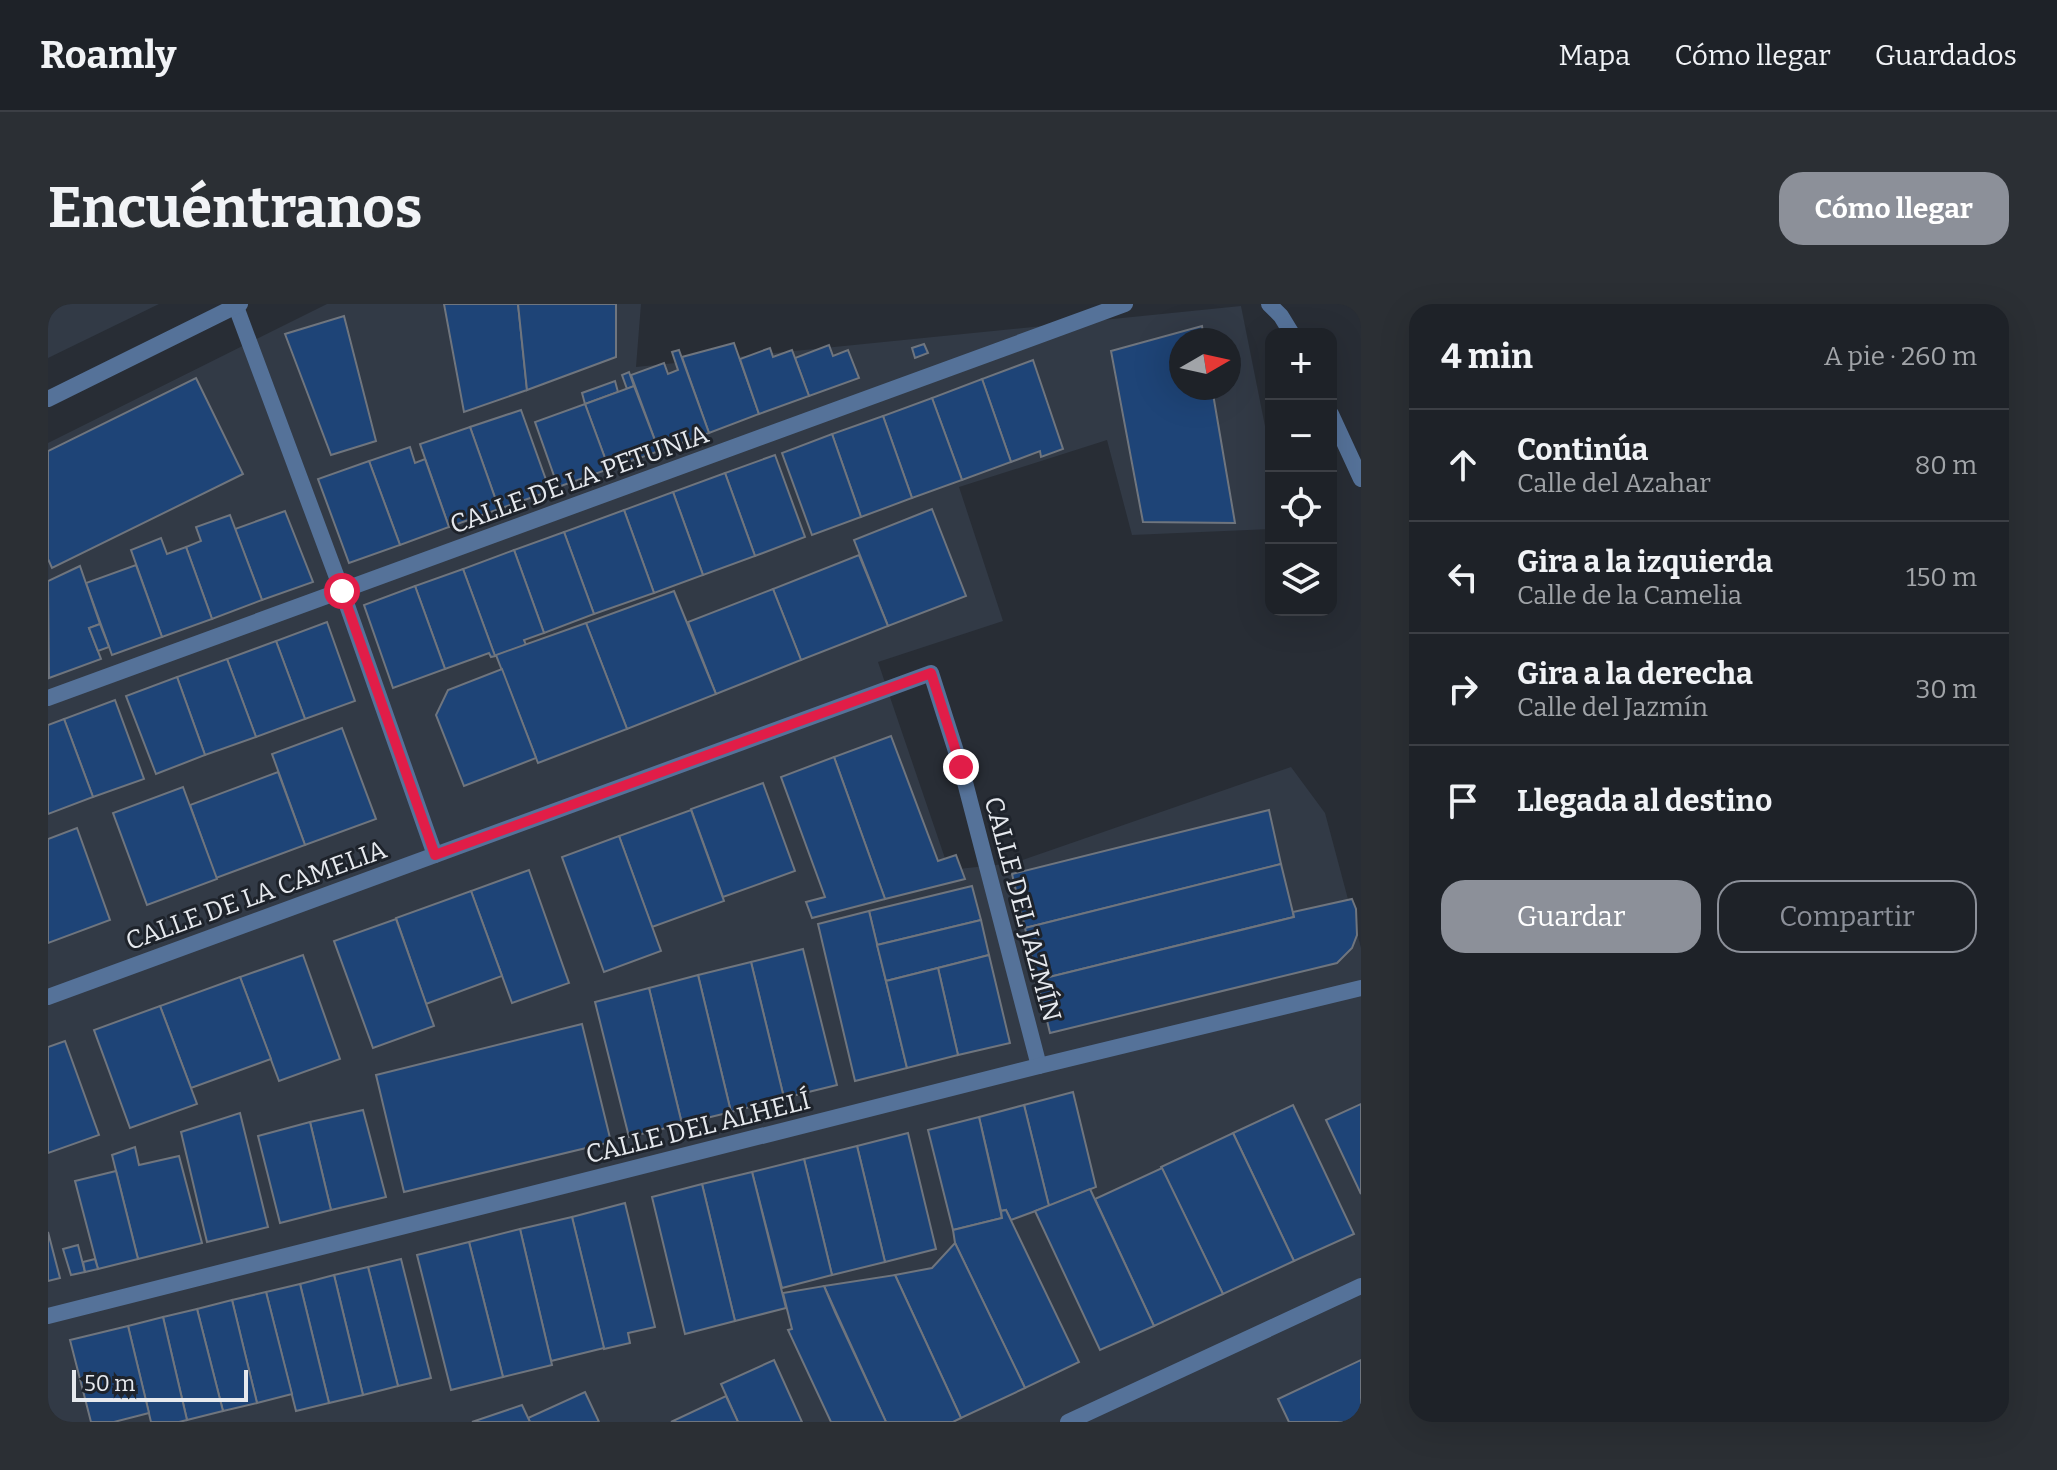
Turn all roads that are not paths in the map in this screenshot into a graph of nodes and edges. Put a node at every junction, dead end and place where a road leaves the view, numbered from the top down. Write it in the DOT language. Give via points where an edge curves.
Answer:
graph roads {
  1 [pos="1125,304"];
  2 [pos="1269,304"];
  3 [pos="237,305"];
  4 [pos="1288,328"];
  5 [pos="48,399"];
  6 [pos="1337,427"];
  7 [pos="1361,479"];
  8 [pos="342,591"];
  9 [pos="931,673"];
  10 [pos="48,698"];
  11 [pos="435,855"];
  12 [pos="1361,988"];
  13 [pos="48,997"];
  14 [pos="1039,1066"];
  15 [pos="1361,1286"];
  16 [pos="48,1316"];
  17 [pos="1068,1422"];
  1 -- 8 [label="street, CALLE DE LA PETUNIA"];
  2 -- 4 [label="street"];
  3 -- 5 [label="street"];
  3 -- 8 [label="street"];
  6 -- 7 [label="street"];
  8 -- 10 [label="street, CALLE DE LA PETUNIA"];
  8 -- 11 [label="street"];
  9 -- 11 [label="street, CALLE DE LA CAMELIA"];
  9 -- 14 [label="street, CALLE DEL JAZMÍN" via="961,767"];
  11 -- 13 [label="street, CALLE DE LA CAMELIA"];
  12 -- 14 [label="street, CALLE DEL ALHELÍ"];
  14 -- 16 [label="street, CALLE DEL ALHELÍ"];
  15 -- 17 [label="street"];
}
